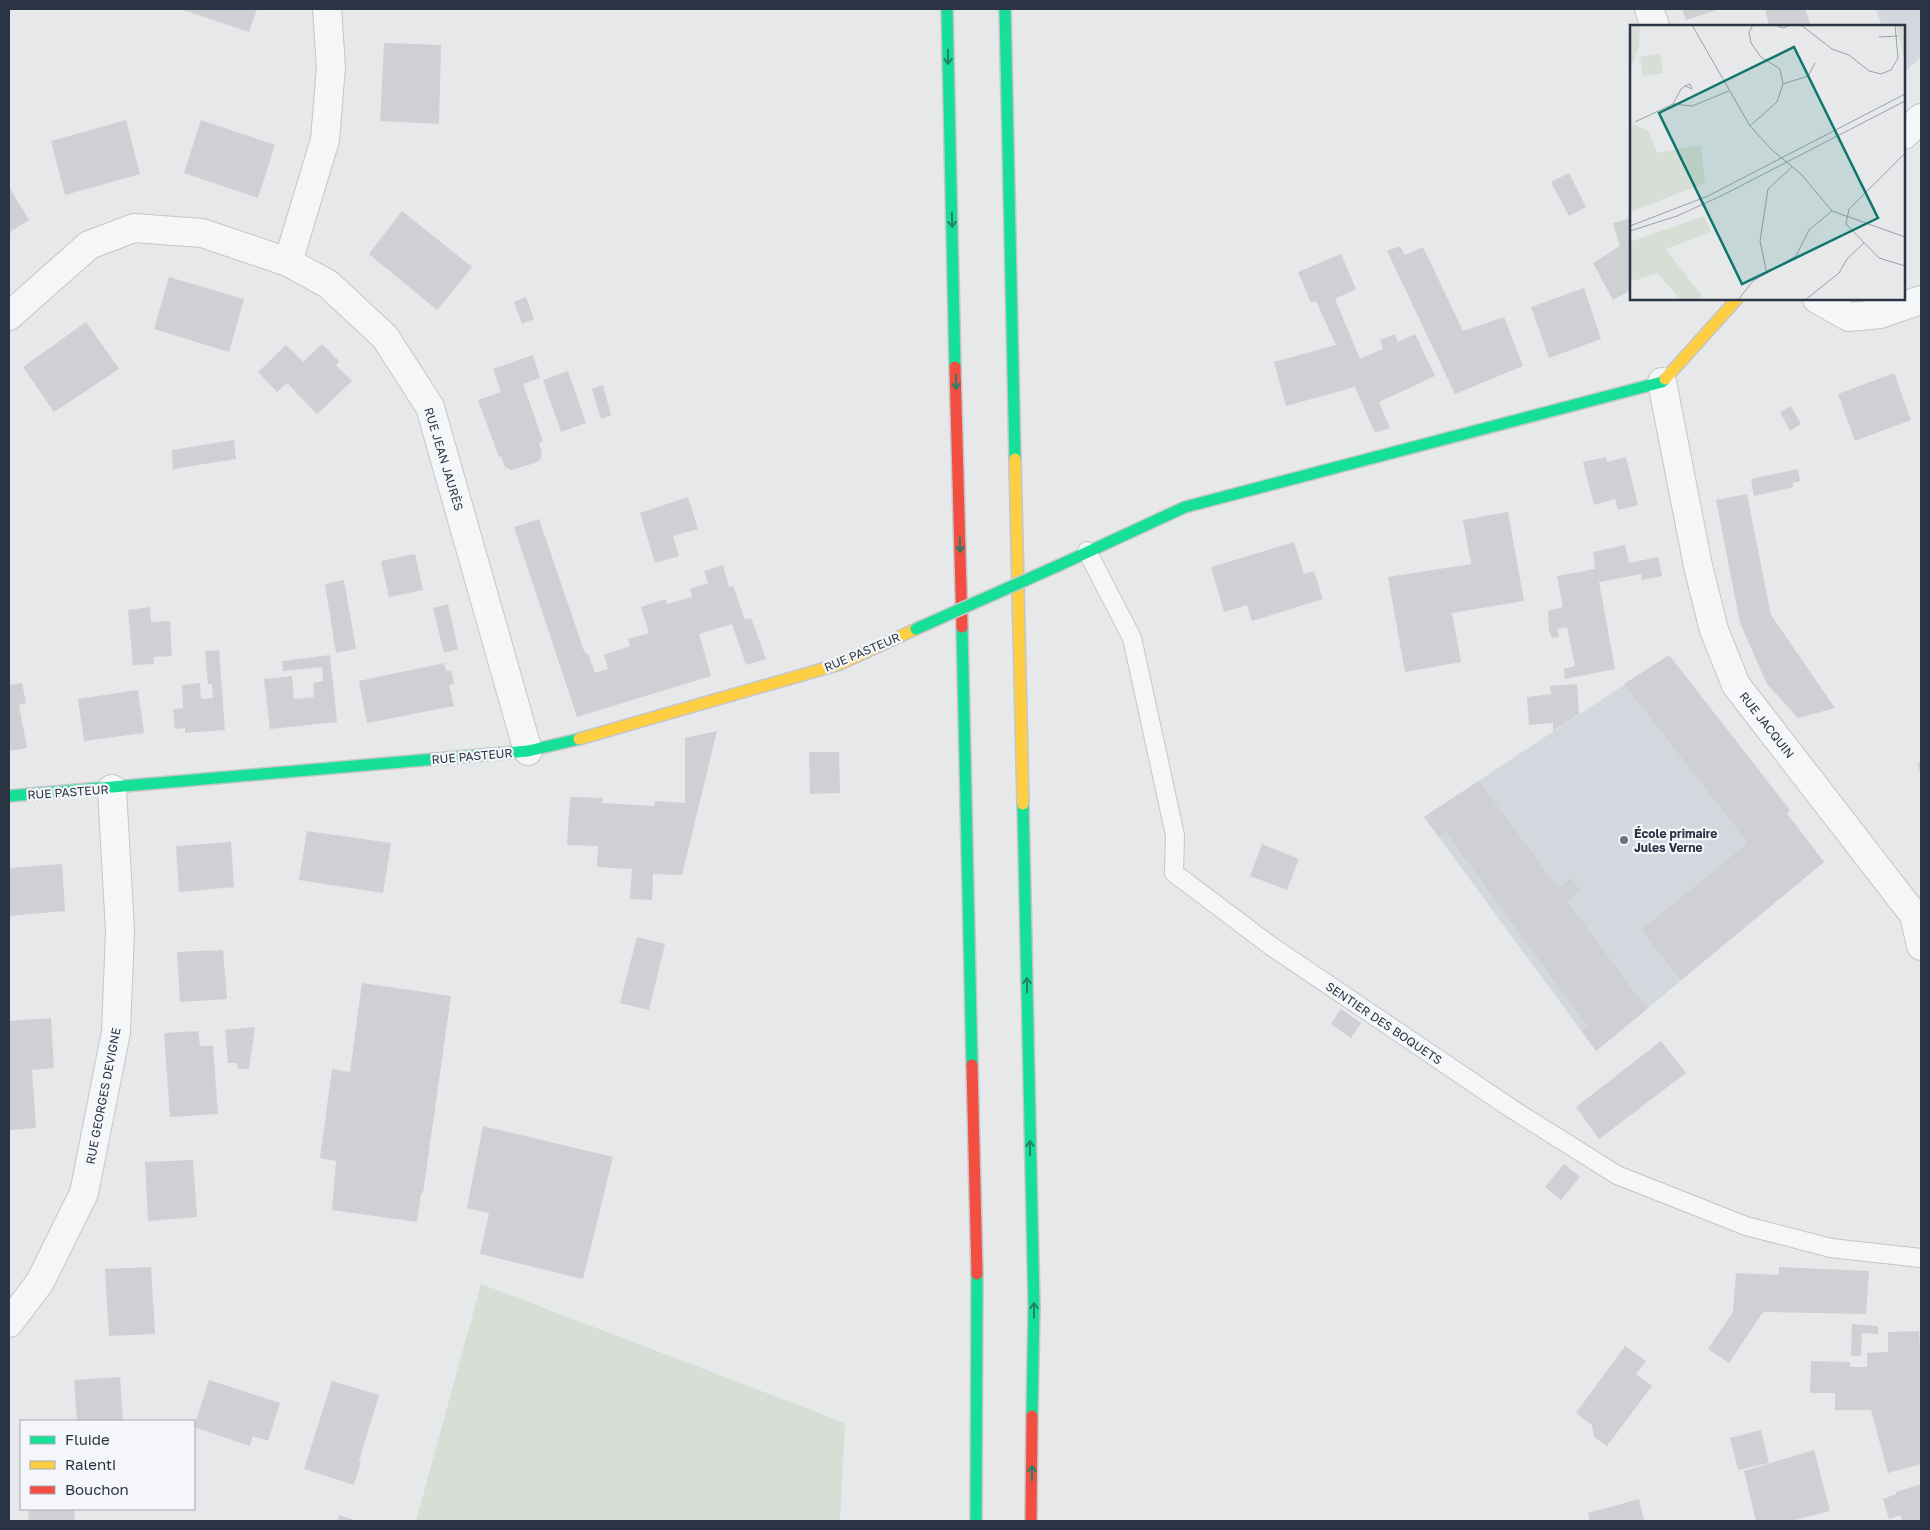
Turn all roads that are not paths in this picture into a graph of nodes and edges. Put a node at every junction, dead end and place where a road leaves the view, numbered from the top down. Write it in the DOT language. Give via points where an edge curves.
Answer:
graph roads {
  1 [pos="327,9"];
  2 [pos="947,9"];
  3 [pos="1006,9"];
  4 [pos="1649,9"];
  5 [pos="1655,25"];
  6 [pos="1921,118"];
  7 [pos="1905,134"];
  8 [pos="288,262"];
  9 [pos="1736,300"];
  10 [pos="1819,300"];
  11 [pos="1921,300"];
  12 [pos="9,316"];
  13 [pos="1662,382"];
  14 [pos="1087,551"];
  15 [pos="528,752"];
  16 [pos="112,789"];
  17 [pos="9,796"];
  18 [pos="1921,946"];
  19 [pos="1921,1258"];
  20 [pos="9,1323"];
  21 [pos="976,1521"];
  22 [pos="1031,1521"];
  1 -- 8 [label="street" via="331,67 325,140"];
  2 -- 21 [label="main road, one-way" via="978,1320"];
  22 -- 3 [label="main road, one-way" via="1034,1306"];
  4 -- 5 [label="street"];
  6 -- 7 [label="street"];
  8 -- 12 [label="street, RUE JEAN JAURÈS" via="202,233 134,228 89,245"];
  8 -- 15 [label="street, RUE JEAN JAURÈS" via="328,284 385,337 430,407"];
  9 -- 13 [label="main road"];
  10 -- 11 [label="street" via="1849,317 1880,314"];
  13 -- 14 [label="main road, RUE PASTEUR" via="1185,507"];
  13 -- 18 [label="street, RUE JACQUIN" via="1698,566 1714,630 1736,685 1914,915"];
  14 -- 15 [label="main road, RUE PASTEUR, bridge" via="840,664"];
  14 -- 19 [label="lane, SENTIER DES BOQUETS" via="1132,638 1175,835 1174,873 1279,952 1512,1109 1617,1175 1746,1226 1832,1248"];
  15 -- 16 [label="main road, RUE PASTEUR"];
  16 -- 17 [label="main road, RUE PASTEUR"];
  16 -- 20 [label="street, RUE GEORGES DEVIGNE" via="120,931 116,1032 84,1194 40,1282"];
}
